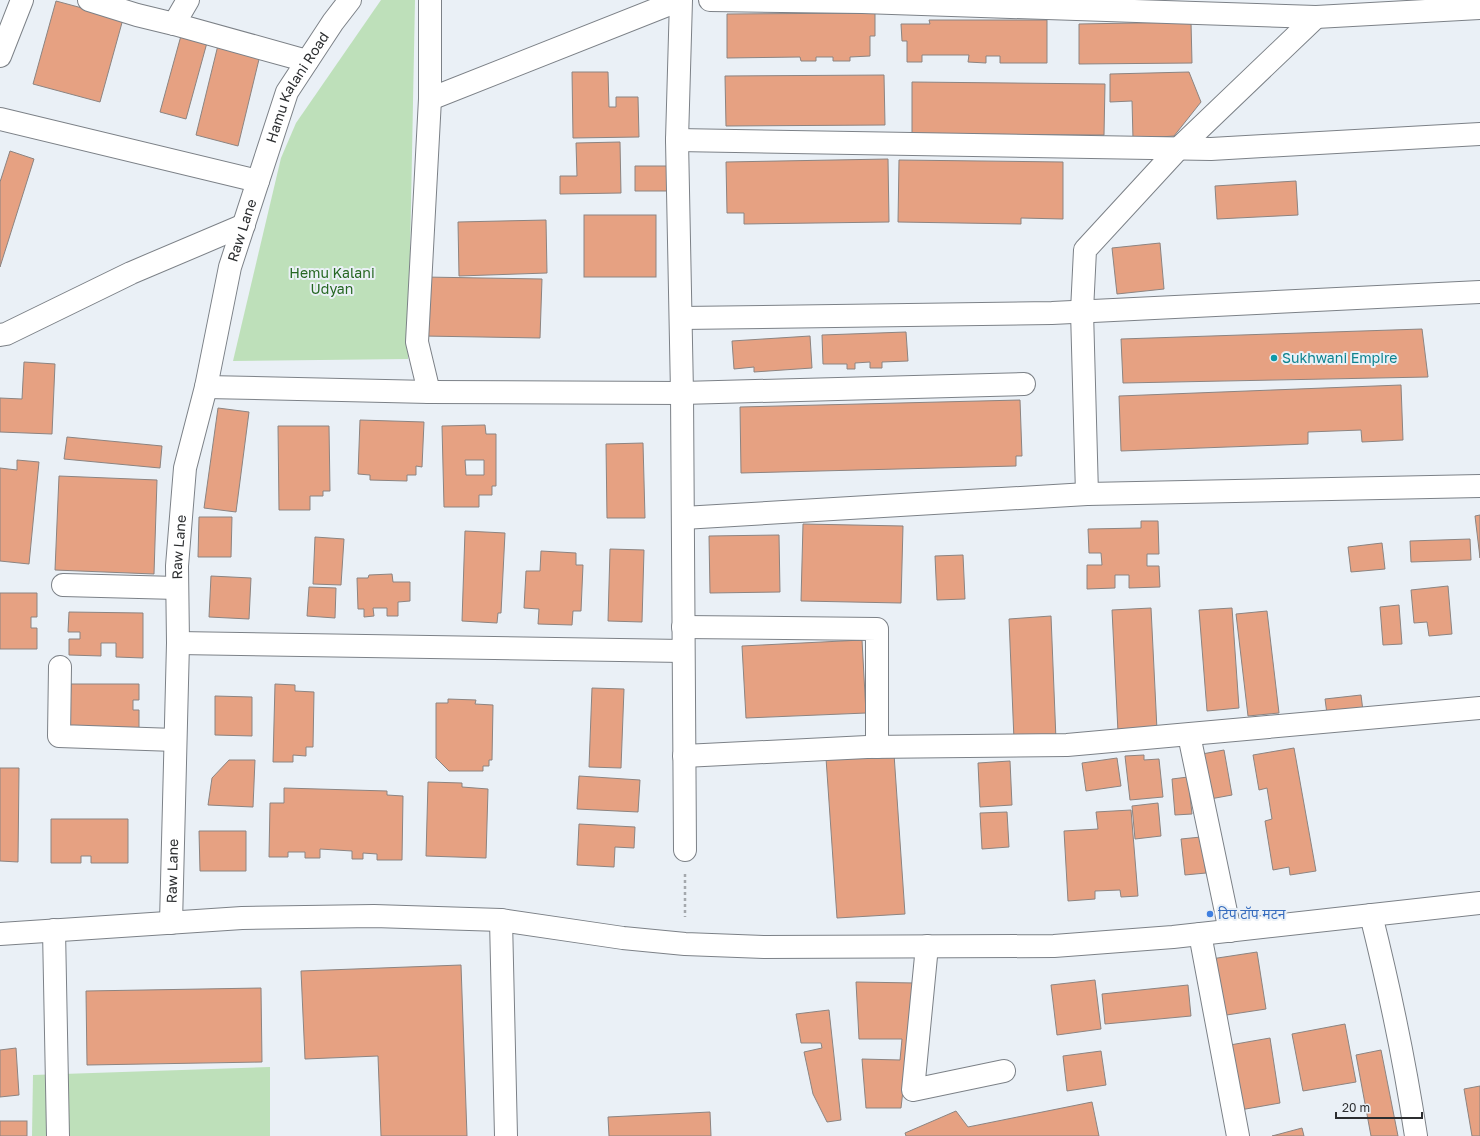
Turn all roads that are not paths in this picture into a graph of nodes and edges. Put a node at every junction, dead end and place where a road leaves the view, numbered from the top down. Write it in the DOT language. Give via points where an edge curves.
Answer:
graph roads {
  1 [pos="22,0"];
  2 [pos="89,0"];
  3 [pos="188,0"];
  4 [pos="350,0"];
  5 [pos="430,0"];
  6 [pos="681,0"];
  7 [pos="710,0"];
  8 [pos="1480,8"];
  9 [pos="1316,17"];
  10 [pos="174,24"];
  11 [pos="0,56"];
  12 [pos="307,61"];
  13 [pos="430,99"];
  14 [pos="0,119"];
  15 [pos="1480,134"];
  16 [pos="677,140"];
  17 [pos="1178,149"];
  18 [pos="258,181"];
  19 [pos="244,225"];
  20 [pos="1480,292"];
  21 [pos="1082,311"];
  22 [pos="681,318"];
  23 [pos="0,335"];
  24 [pos="1024,384"];
  25 [pos="206,387"];
  26 [pos="428,392"];
  27 [pos="682,393"];
  28 [pos="1480,486"];
  29 [pos="1087,494"];
  30 [pos="683,518"];
  31 [pos="63,585"];
  32 [pos="177,588"];
  33 [pos="683,628"];
  34 [pos="178,643"];
  35 [pos="683,651"];
  36 [pos="60,667"];
  37 [pos="1480,708"];
  38 [pos="1189,735"];
  39 [pos="175,740"];
  40 [pos="877,746"];
  41 [pos="684,756"];
  42 [pos="685,850"];
  43 [pos="1480,903"];
  44 [pos="1371,915"];
  45 [pos="501,920"];
  46 [pos="171,923"];
  47 [pos="54,930"];
  48 [pos="1230,931"];
  49 [pos="0,934"];
  50 [pos="1200,934"];
  51 [pos="927,946"];
  52 [pos="1004,1071"];
  53 [pos="58,1136"];
  54 [pos="506,1136"];
  55 [pos="1238,1136"];
  56 [pos="1416,1136"];
  1 -- 11 [label="street"];
  2 -- 10 [label="street"];
  3 -- 10 [label="street"];
  4 -- 12 [label="street, Hamu Kalani Road"];
  5 -- 13 [label="street"];
  6 -- 13 [label="street"];
  6 -- 16 [label="street"];
  7 -- 9 [label="street" via="870,2"];
  8 -- 9 [label="street"];
  9 -- 17 [label="street"];
  10 -- 12 [label="street"];
  12 -- 18 [label="street, Hamu Kalani Road" via="287,92"];
  13 -- 26 [label="street" via="416,342"];
  14 -- 18 [label="street"];
  15 -- 17 [label="street"];
  16 -- 17 [label="street"];
  16 -- 22 [label="street"];
  17 -- 21 [label="street" via="1085,250"];
  18 -- 19 [label="street, Raw Lane"];
  19 -- 23 [label="street" via="131,273"];
  19 -- 25 [label="street, Raw Lane" via="230,267"];
  20 -- 21 [label="street"];
  21 -- 22 [label="street"];
  21 -- 29 [label="street"];
  22 -- 27 [label="street"];
  24 -- 27 [label="street"];
  25 -- 26 [label="street"];
  25 -- 32 [label="street, Raw Lane" via="185,468"];
  26 -- 27 [label="street"];
  27 -- 30 [label="street"];
  28 -- 29 [label="street"];
  29 -- 30 [label="street"];
  30 -- 33 [label="street"];
  31 -- 32 [label="street"];
  32 -- 34 [label="street, Raw Lane"];
  33 -- 35 [label="street"];
  33 -- 40 [label="street" via="877,629"];
  34 -- 35 [label="street"];
  34 -- 39 [label="street, Raw Lane"];
  35 -- 41 [label="street"];
  36 -- 39 [label="street" via="59,736"];
  37 -- 38 [label="street"];
  38 -- 40 [label="street" via="1067,745"];
  38 -- 48 [label="street"];
  39 -- 46 [label="street, Raw Lane"];
  40 -- 41 [label="street"];
  41 -- 42 [label="street"];
  43 -- 44 [label="street"];
  44 -- 48 [label="street"];
  44 -- 56 [label="street" via="1381,954"];
  45 -- 46 [label="street" via="374,916 242,918"];
  45 -- 51 [label="street" via="623,938 685,944 764,947"];
  45 -- 54 [label="street"];
  46 -- 47 [label="street"];
  47 -- 49 [label="street"];
  47 -- 53 [label="street"];
  48 -- 50 [label="street"];
  50 -- 51 [label="street" via="1054,946"];
  50 -- 55 [label="street"];
  51 -- 52 [label="street" via="913,1090"];
}
